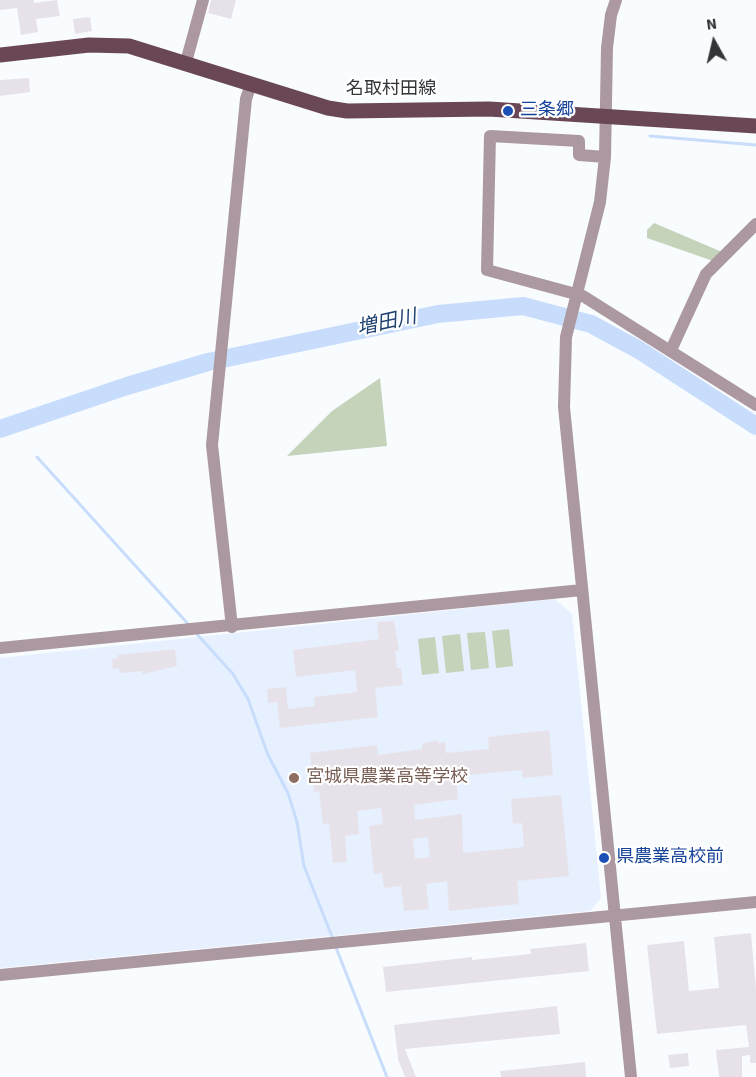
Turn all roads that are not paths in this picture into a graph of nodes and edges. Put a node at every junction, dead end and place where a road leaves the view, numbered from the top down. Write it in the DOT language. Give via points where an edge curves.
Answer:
graph roads {
  1 [pos="203,0"];
  2 [pos="616,0"];
  3 [pos="0,55"];
  4 [pos="186,62"];
  5 [pos="248,91"];
  6 [pos="605,117"];
  7 [pos="755,126"];
  8 [pos="605,157"];
  9 [pos="756,224"];
  10 [pos="575,299"];
  11 [pos="670,350"];
  12 [pos="756,405"];
  13 [pos="582,590"];
  14 [pos="232,627"];
  15 [pos="0,648"];
  16 [pos="756,902"];
  17 [pos="615,916"];
  18 [pos="0,975"];
  19 [pos="631,1077"];
  1 -- 4 [label="street"];
  2 -- 6 [label="street" via="607,48"];
  3 -- 4 [label="main road, 名取村田線" via="108,45 129,46"];
  4 -- 5 [label="main road, 名取村田線"];
  5 -- 6 [label="main road, 名取村田線" via="347,111 489,109"];
  5 -- 14 [label="street" via="212,445"];
  6 -- 7 [label="main road, 名取村田線"];
  6 -- 8 [label="street"];
  8 -- 10 [label="street" via="600,202"];
  8 -- 10 [label="street" via="579,155 579,141 490,136 487,270"];
  9 -- 11 [label="street" via="706,274"];
  10 -- 11 [label="street"];
  10 -- 13 [label="street" via="566,337 564,407"];
  11 -- 12 [label="street"];
  13 -- 14 [label="street"];
  13 -- 17 [label="street"];
  14 -- 15 [label="street"];
  16 -- 17 [label="street"];
  17 -- 18 [label="street"];
  17 -- 19 [label="street"];
}
